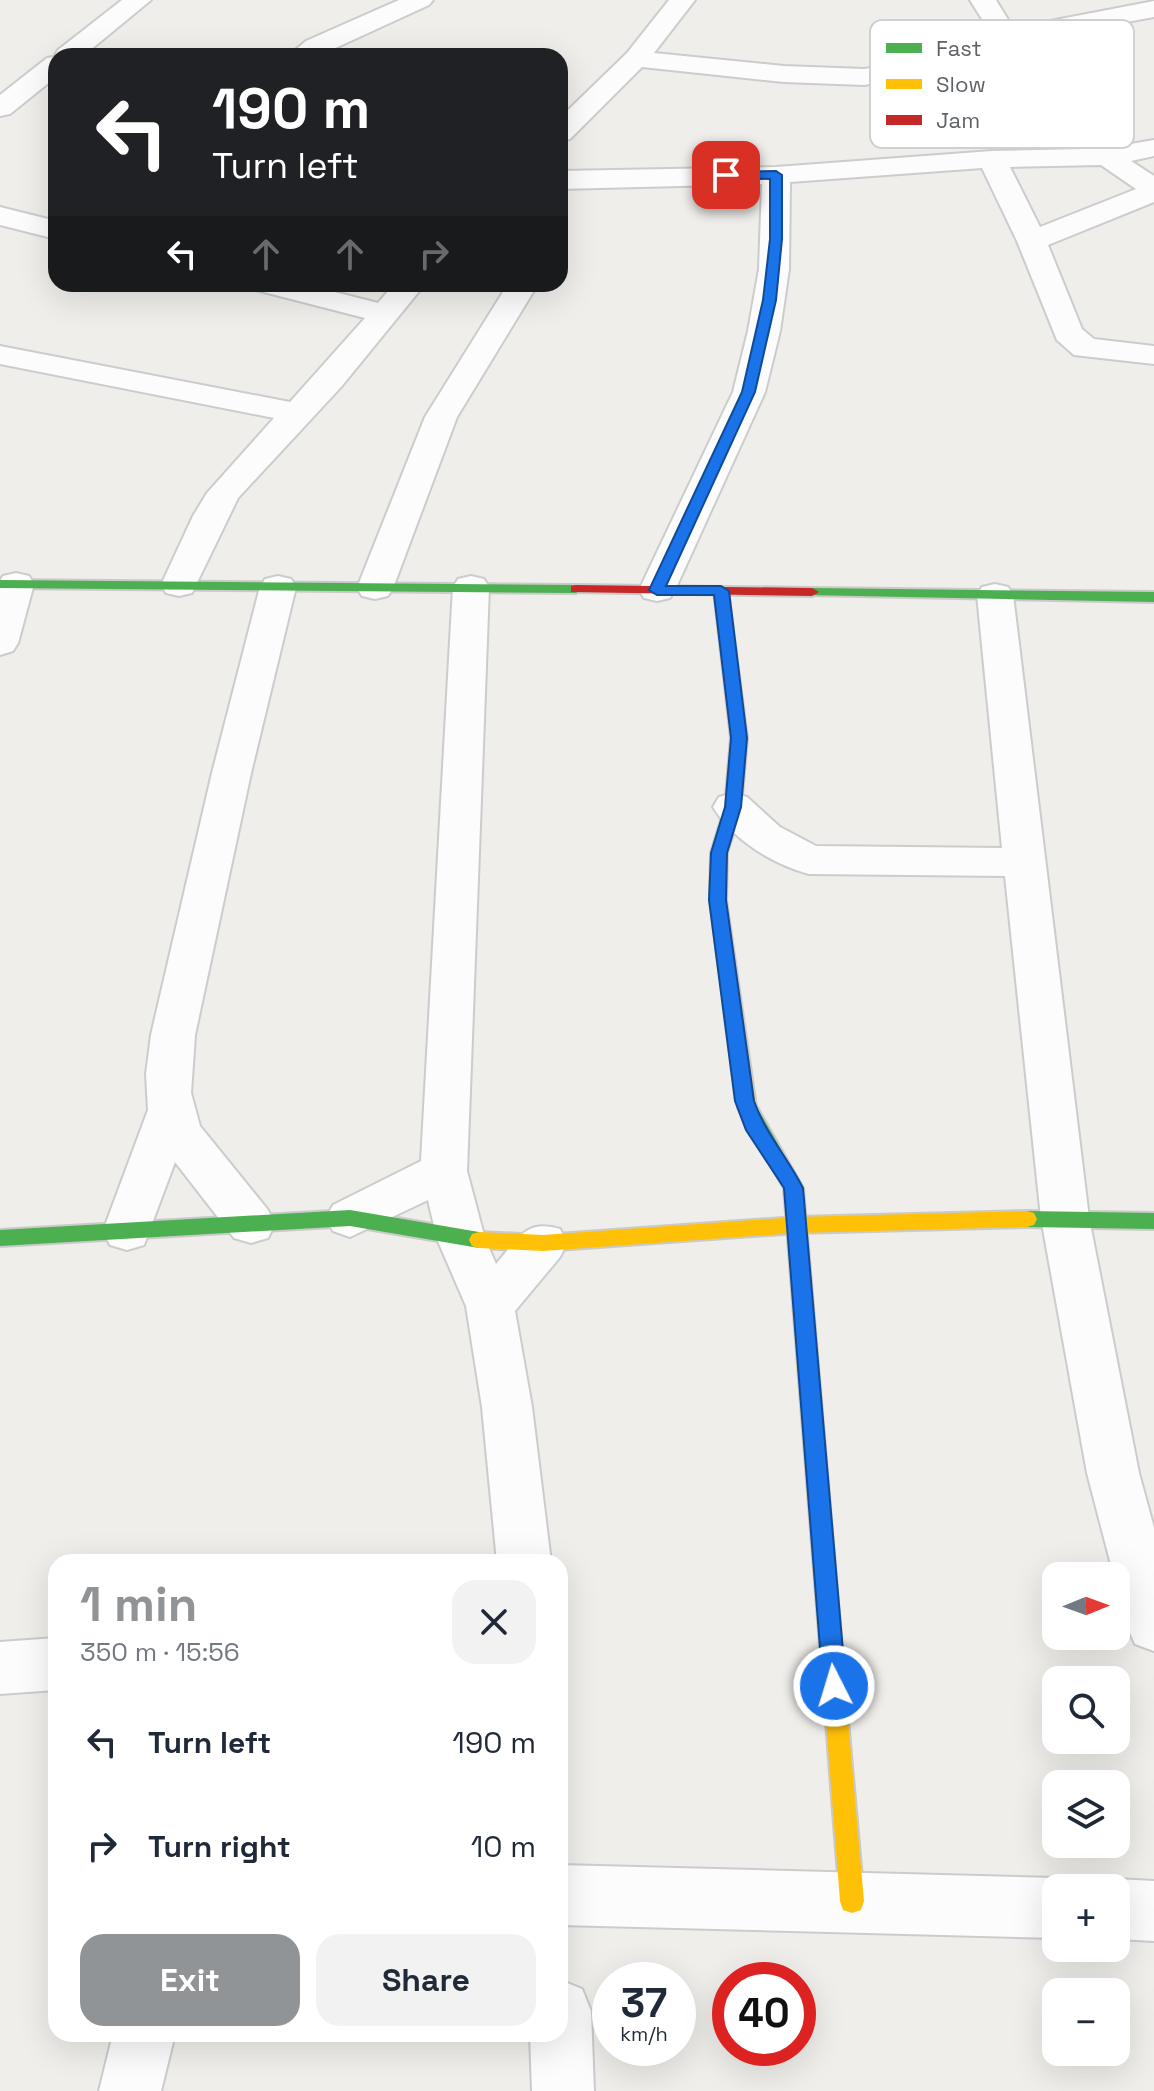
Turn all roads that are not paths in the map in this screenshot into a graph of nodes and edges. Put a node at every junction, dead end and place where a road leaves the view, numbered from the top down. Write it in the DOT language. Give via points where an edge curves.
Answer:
graph roads {
  1 [pos="138,0"];
  2 [pos="420,0"];
  3 [pos="682,0"];
  4 [pos="982,1"];
  5 [pos="1154,9"];
  6 [pos="996,20"];
  7 [pos="1092,20"];
  8 [pos="77,48"];
  9 [pos="313,48"];
  10 [pos="636,59"];
  11 [pos="870,76"];
  12 [pos="43,87"];
  13 [pos="0,108"];
  14 [pos="568,125"];
  15 [pos="1098,148"];
  16 [pos="1154,148"];
  17 [pos="1107,157"];
  18 [pos="992,159"];
  19 [pos="776,175"];
  20 [pos="568,180"];
  21 [pos="1154,190"];
  22 [pos="0,216"];
  23 [pos="48,228"];
  24 [pos="1032,241"];
  25 [pos="299,292"];
  26 [pos="404,292"];
  27 [pos="518,292"];
  28 [pos="386,314"];
  29 [pos="0,355"];
  30 [pos="1154,355"];
  31 [pos="299,413"];
  32 [pos="8,584"];
  33 [pos="179,585"];
  34 [pos="278,587"];
  35 [pos="471,587"];
  36 [pos="375,588"];
  37 [pos="657,590"];
  38 [pos="721,591"];
  39 [pos="995,595"];
  40 [pos="1154,597"];
  41 [pos="0,643"];
  42 [pos="733,807"];
  43 [pos="1026,862"];
  44 [pos="171,1110"];
  45 [pos="444,1171"];
  46 [pos="350,1218"];
  47 [pos="1065,1218"];
  48 [pos="1154,1221"];
  49 [pos="251,1224"];
  50 [pos="797,1225"];
  51 [pos="127,1231"];
  52 [pos="0,1238"];
  53 [pos="461,1239"];
  54 [pos="543,1243"];
  55 [pos="490,1306"];
  56 [pos="523,1554"];
  57 [pos="1154,1626"];
  58 [pos="48,1665"];
  59 [pos="0,1668"];
  60 [pos="568,1895"];
  61 [pos="852,1901"];
  62 [pos="1042,1908"];
  63 [pos="1130,1910"];
  64 [pos="1154,1911"];
  65 [pos="142,2042"];
  66 [pos="561,2042"];
  67 [pos="130,2091"];
  68 [pos="563,2091"];
  1 -- 8 [label="street"];
  2 -- 9 [label="street"];
  3 -- 10 [label="street"];
  4 -- 6 [label="street"];
  5 -- 7 [label="street"];
  10 -- 11 [label="street" via="784,74"];
  10 -- 14 [label="street"];
  12 -- 13 [label="street"];
  15 -- 17 [label="street"];
  16 -- 17 [label="street"];
  17 -- 18 [label="street"];
  17 -- 21 [label="street"];
  18 -- 19 [label="street"];
  18 -- 24 [label="street"];
  19 -- 20 [label="street"];
  19 -- 37 [label="street" via="774,269 749,392"];
  21 -- 24 [label="street"];
  22 -- 23 [label="street"];
  24 -- 30 [label="street" via="1068,333 1085,348"];
  25 -- 28 [label="street"];
  26 -- 28 [label="street"];
  27 -- 36 [label="street" via="441,417"];
  28 -- 31 [label="street"];
  29 -- 31 [label="street"];
  31 -- 33 [label="street" via="224,493"];
  32 -- 33 [label="street"];
  32 -- 41 [label="street"];
  33 -- 34 [label="street"];
  34 -- 36 [label="street"];
  34 -- 44 [label="street" via="227,783 174,1038 168,1083"];
  35 -- 36 [label="street"];
  35 -- 37 [label="street"];
  35 -- 45 [label="street"];
  37 -- 38 [label="street"];
  38 -- 39 [label="street"];
  38 -- 42 [label="street" via="739,738"];
  39 -- 40 [label="street"];
  39 -- 43 [label="street"];
  42 -- 43 [label="street" via="766,837 809,860"];
  42 -- 50 [label="street" via="719,853 718,900 744,1101 793,1188"];
  43 -- 47 [label="street"];
  44 -- 49 [label="street" via="209,1172"];
  44 -- 51 [label="street"];
  45 -- 46 [label="street"];
  45 -- 53 [label="street"];
  46 -- 49 [label="street"];
  46 -- 53 [label="street"];
  47 -- 48 [label="street"];
  47 -- 50 [label="street"];
  47 -- 57 [label="street" via="1113,1473"];
  49 -- 51 [label="street"];
  50 -- 54 [label="street"];
  50 -- 61 [label="street"];
  51 -- 52 [label="street"];
  53 -- 54 [label="street"];
  53 -- 55 [label="street"];
  54 -- 55 [label="street"];
  55 -- 56 [label="street"];
  58 -- 59 [label="street"];
  60 -- 61 [label="street"];
  61 -- 62 [label="street"];
  63 -- 64 [label="street"];
  65 -- 67 [label="street"];
  66 -- 68 [label="street"];
}
